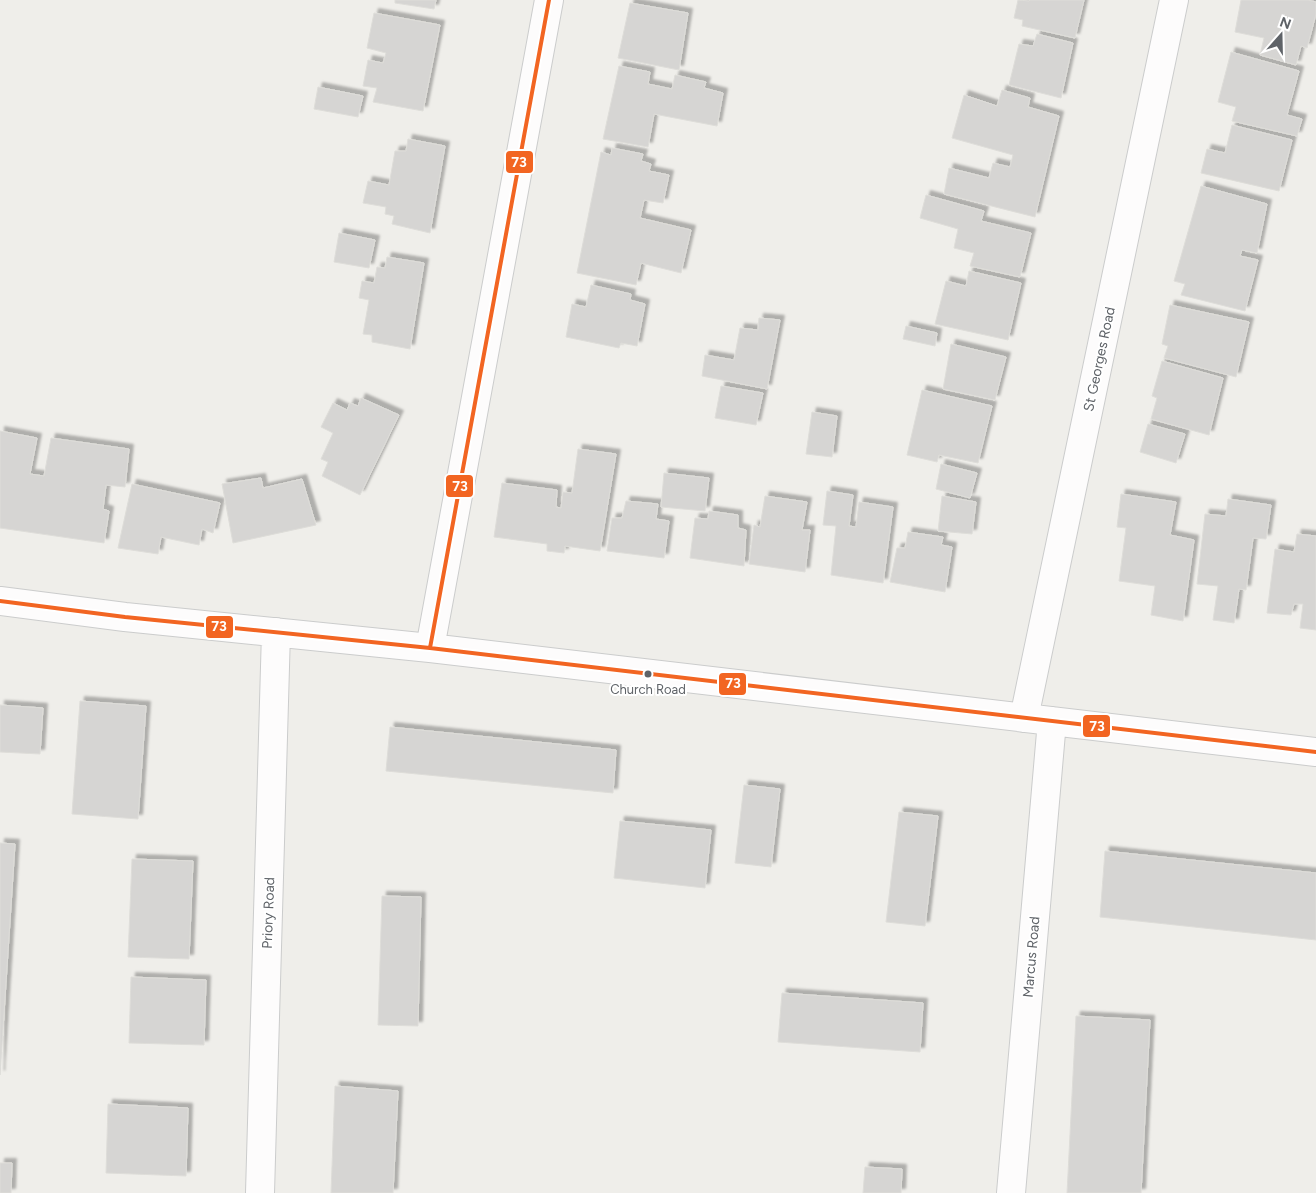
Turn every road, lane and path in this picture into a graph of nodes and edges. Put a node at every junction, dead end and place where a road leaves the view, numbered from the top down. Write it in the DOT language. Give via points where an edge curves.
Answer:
graph roads {
  1 [pos="549,0"];
  2 [pos="1174,0"];
  3 [pos="0,601"];
  4 [pos="276,632"];
  5 [pos="430,648"];
  6 [pos="1024,718"];
  7 [pos="1052,721"];
  8 [pos="1316,752"];
  9 [pos="260,1193"];
  10 [pos="1011,1193"];
  1 -- 5 [label="street"];
  2 -- 6 [label="street, St Georges Road"];
  3 -- 4 [label="street"];
  4 -- 5 [label="street"];
  4 -- 9 [label="street, Priory Road"];
  5 -- 6 [label="street"];
  6 -- 7 [label="street"];
  7 -- 8 [label="street"];
  7 -- 10 [label="street, Marcus Road"];
}
